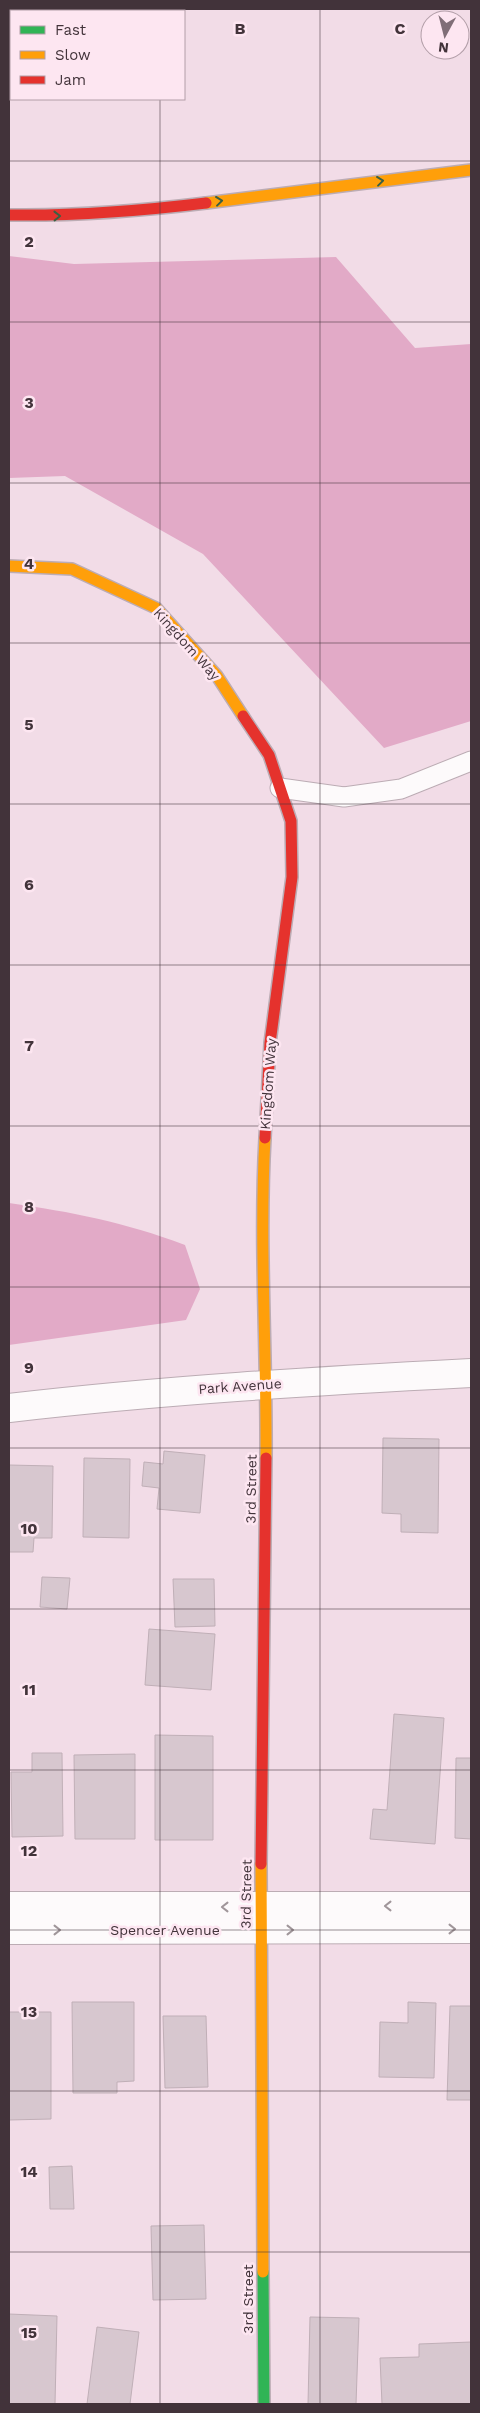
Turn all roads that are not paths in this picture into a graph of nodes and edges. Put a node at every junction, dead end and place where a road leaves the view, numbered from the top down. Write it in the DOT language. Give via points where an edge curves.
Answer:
graph roads {
  1 [pos="471,170"];
  2 [pos="9,215"];
  3 [pos="9,566"];
  4 [pos="471,761"];
  5 [pos="280,788"];
  6 [pos="471,1372"];
  7 [pos="267,1383"];
  8 [pos="9,1408"];
  9 [pos="9,1906"];
  10 [pos="471,1906"];
  11 [pos="261,1918"];
  12 [pos="471,1929"];
  13 [pos="9,1930"];
  14 [pos="264,2404"];
  2 -- 1 [label="main road, one-way" via="121,213"];
  3 -- 5 [label="main road, Kingdom Way" via="72,568 156,608 217,676 269,755"];
  4 -- 5 [label="lane" via="401,789 344,797"];
  5 -- 7 [label="main road, Kingdom Way" via="291,820 292,877 270,1043 262,1188"];
  6 -- 7 [label="street, Park Avenue"];
  7 -- 8 [label="street, Park Avenue"];
  7 -- 11 [label="main road, 3rd Street"];
  11 -- 9 [label="street, Spencer Avenue, one-way"];
  10 -- 11 [label="street, Spencer Avenue, one-way"];
  11 -- 12 [label="street, Spencer Avenue, one-way"];
  13 -- 11 [label="street, Spencer Avenue, one-way"];
  11 -- 14 [label="main road, 3rd Street"];
}
